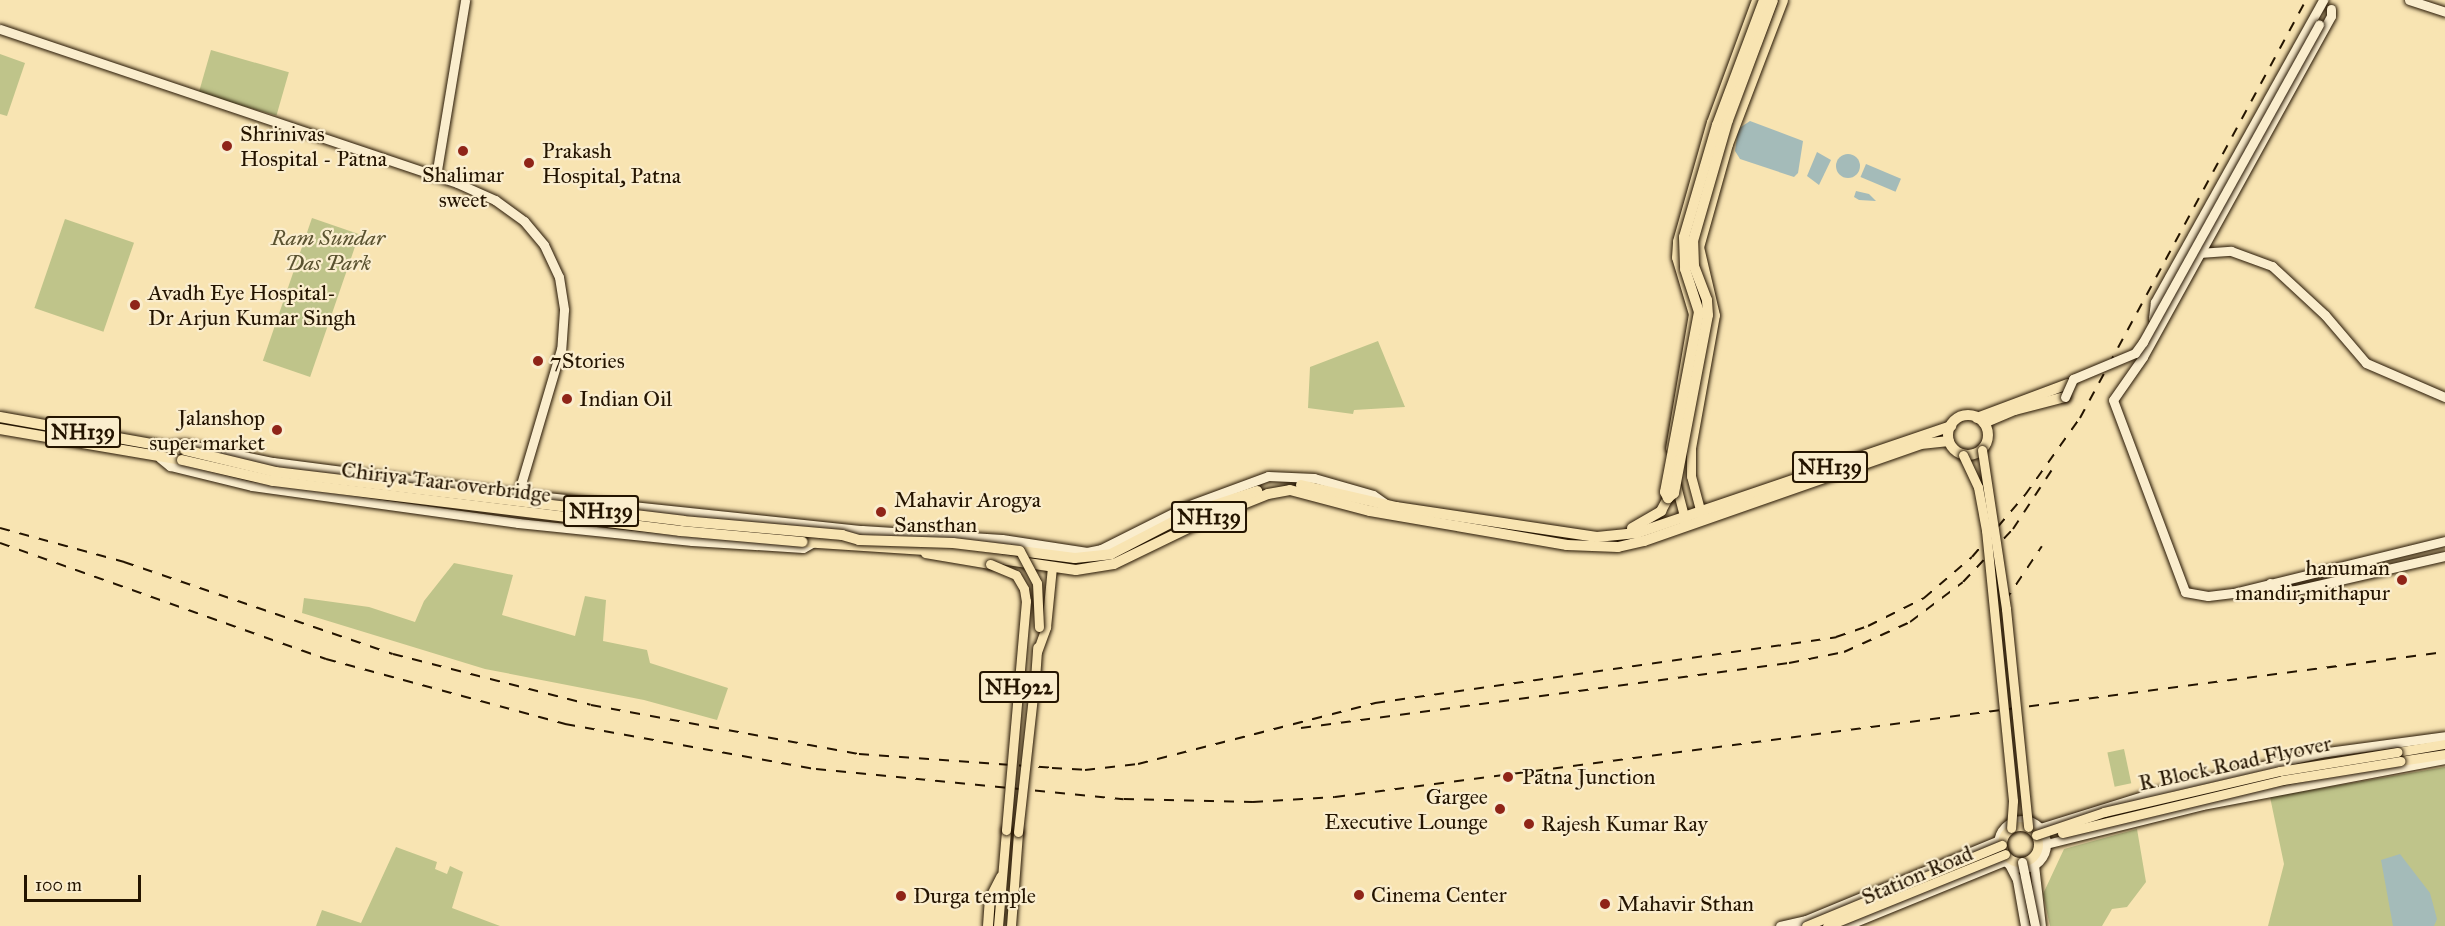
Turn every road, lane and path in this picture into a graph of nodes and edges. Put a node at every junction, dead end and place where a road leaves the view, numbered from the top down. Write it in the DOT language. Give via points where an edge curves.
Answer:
graph roads {
  1 [pos="465,0"];
  2 [pos="1756,0"];
  3 [pos="1764,0"];
  4 [pos="1773,0"];
  5 [pos="1783,0"];
  6 [pos="2323,0"];
  7 [pos="2409,0"];
  8 [pos="2329,7"];
  9 [pos="2445,12"];
  10 [pos="0,29"];
  11 [pos="436,176"];
  12 [pos="2199,253"];
  13 [pos="2160,325"];
  14 [pos="2068,384"];
  15 [pos="2066,397"];
  16 [pos="2445,397"];
  17 [pos="1675,402"];
  18 [pos="1697,407"];
  19 [pos="0,417"];
  20 [pos="1981,421"];
  21 [pos="1951,426"];
  22 [pos="0,429"];
  23 [pos="1949,441"];
  24 [pos="166,446"];
  25 [pos="1982,450"];
  26 [pos="184,455"];
  27 [pos="1963,455"];
  28 [pos="160,458"];
  29 [pos="423,480"];
  30 [pos="518,494"];
  31 [pos="1668,498"];
  32 [pos="568,499"];
  33 [pos="1392,506"];
  34 [pos="672,508"];
  35 [pos="418,509"];
  36 [pos="1707,514"];
  37 [pos="1686,521"];
  38 [pos="563,528"];
  39 [pos="664,538"];
  40 [pos="1622,540"];
  41 [pos="2445,541"];
  42 [pos="807,542"];
  43 [pos="911,550"];
  44 [pos="1020,551"];
  45 [pos="2445,556"];
  46 [pos="1052,567"];
  47 [pos="2270,583"];
  48 [pos="1036,652"];
  49 [pos="2445,736"];
  50 [pos="2445,744"];
  51 [pos="2445,754"];
  52 [pos="2445,759"];
  53 [pos="2028,827"];
  54 [pos="2011,828"];
  55 [pos="2040,837"];
  56 [pos="2004,853"];
  57 [pos="2022,862"];
  58 [pos="2034,865"];
  59 [pos="1001,877"];
  60 [pos="988,926"];
  61 [pos="998,926"];
  62 [pos="1011,926"];
  63 [pos="1780,926"];
  64 [pos="1806,926"];
  65 [pos="1827,926"];
  66 [pos="1845,926"];
  67 [pos="2025,926"];
  68 [pos="2035,926"];
  69 [pos="2041,926"];
  1 -- 11 [label="street"];
  2 -- 17 [label="main road" via="1711,122 1677,241 1676,257 1693,314"];
  3 -- 31 [label="highway, bridge" via="1717,125 1684,237 1685,268 1699,312 1665,492"];
  4 -- 31 [label="highway, bridge" via="1728,120 1693,241 1694,266 1707,300 1708,315 1674,492"];
  5 -- 18 [label="main road" via="1728,144 1702,229 1700,259 1714,299 1715,315"];
  6 -- 13 [label="street" via="2155,302 2153,318"];
  7 -- 9 [label="street"];
  8 -- 12 [label="street" via="2329,21"];
  8 -- 14 [label="street, bridge" via="2143,342 2135,353"];
  10 -- 11 [label="street"];
  11 -- 30 [label="street" via="495,200 524,221 544,245 559,277 564,310 561,349"];
  12 -- 13 [label="street"];
  12 -- 16 [label="street" via="2231,251 2272,266 2325,315 2366,363"];
  13 -- 47 [label="street" via="2113,400 2185,592 2221,595"];
  14 -- 15 [label="street, bridge"];
  14 -- 20 [label="highway, NH139"];
  15 -- 20 [label="highway, NH139"];
  17 -- 18 [label="main road"];
  17 -- 37 [label="main road" via="1670,459"];
  18 -- 36 [label="main road" via="1691,476"];
  19 -- 24 [label="highway, NH139"];
  20 -- 21 [label="highway, NH139" via="1959,418"];
  20 -- 25 [label="highway" via="1987,442"];
  21 -- 23 [label="highway"];
  21 -- 36 [label="highway, NH139"];
  22 -- 28 [label="highway, NH139"];
  23 -- 27 [label="highway"];
  23 -- 36 [label="highway, NH139" via="1921,444"];
  24 -- 26 [label="highway, Chiriya Taar overbridge / NH139"];
  24 -- 29 [label="street" via="185,444 273,462"];
  25 -- 27 [label="highway"];
  25 -- 53 [label="main road, bridge" via="2006,609"];
  26 -- 28 [label="highway, Chiriya Taar overbridge / NH139"];
  26 -- 42 [label="highway, Chiriya Taar overbridge / NH139, bridge" via="273,481 680,531"];
  26 -- 44 [label="highway, Chiriya Taar overbridge / NH139, bridge" via="275,472 671,520 859,540 953,543"];
  27 -- 54 [label="main road, bridge" via="1978,487 1986,530 2013,801"];
  28 -- 35 [label="street" via="170,466 252,486"];
  29 -- 30 [label="street"];
  29 -- 35 [label="street"];
  30 -- 32 [label="street"];
  31 -- 40 [label="highway" via="1657,514"];
  32 -- 34 [label="street"];
  32 -- 38 [label="street"];
  33 -- 34 [label="street" via="1373,495 1314,478 1280,474 1187,506 1111,545 1088,552 1002,539 862,530"];
  33 -- 40 [label="highway, NH139"];
  33 -- 44 [label="highway, Chiriya Taar overbridge / NH139" via="1302,486 1279,485 1188,514 1111,554 1075,558"];
  34 -- 39 [label="street"];
  35 -- 38 [label="street"];
  36 -- 37 [label="highway, NH139"];
  37 -- 40 [label="highway, NH139"];
  38 -- 39 [label="street"];
  39 -- 42 [label="street" via="803,548"];
  40 -- 46 [label="highway, NH139" via="1567,545 1370,511 1290,490 1268,494 1213,516 1114,564 1076,570"];
  41 -- 47 [label="street"];
  42 -- 43 [label="highway, Chiriya Taar overbridge / NH139"];
  43 -- 46 [label="highway, NH139"];
  43 -- 59 [label="main road, Chiriya Taar overbridge / NH922, bridge" via="1007,568 1024,589 1025,617"];
  44 -- 48 [label="main road, NH922, bridge" via="1040,597"];
  45 -- 47 [label="street" via="2296,590 2282,591"];
  46 -- 48 [label="main road" via="1049,608"];
  48 -- 62 [label="main road, NH922, bridge"];
  49 -- 55 [label="street" via="2320,753 2209,778"];
  50 -- 55 [label="main road, R Block Road Flyover, bridge" via="2280,771 2104,812"];
  51 -- 55 [label="main road, R Block Road Flyover, bridge" via="2283,780"];
  52 -- 55 [label="street"];
  53 -- 54 [label="main road, bridge"];
  53 -- 55 [label="main road, bridge"];
  54 -- 56 [label="main road"];
  55 -- 56 [label="street" via="2026,820 2011,822"];
  55 -- 57 [label="main road" via="2033,857"];
  55 -- 58 [label="street" via="2044,853"];
  56 -- 57 [label="main road"];
  56 -- 58 [label="street"];
  56 -- 63 [label="street"];
  56 -- 64 [label="main road, bridge"];
  56 -- 65 [label="main road, bridge"];
  56 -- 66 [label="street, Station Road"];
  56 -- 67 [label="street" via="2017,880"];
  57 -- 68 [label="street, bridge"];
  58 -- 69 [label="street"];
  59 -- 60 [label="highway, NH922" via="990,899"];
  59 -- 61 [label="main road, Chiriya Taar overbridge"];
}
